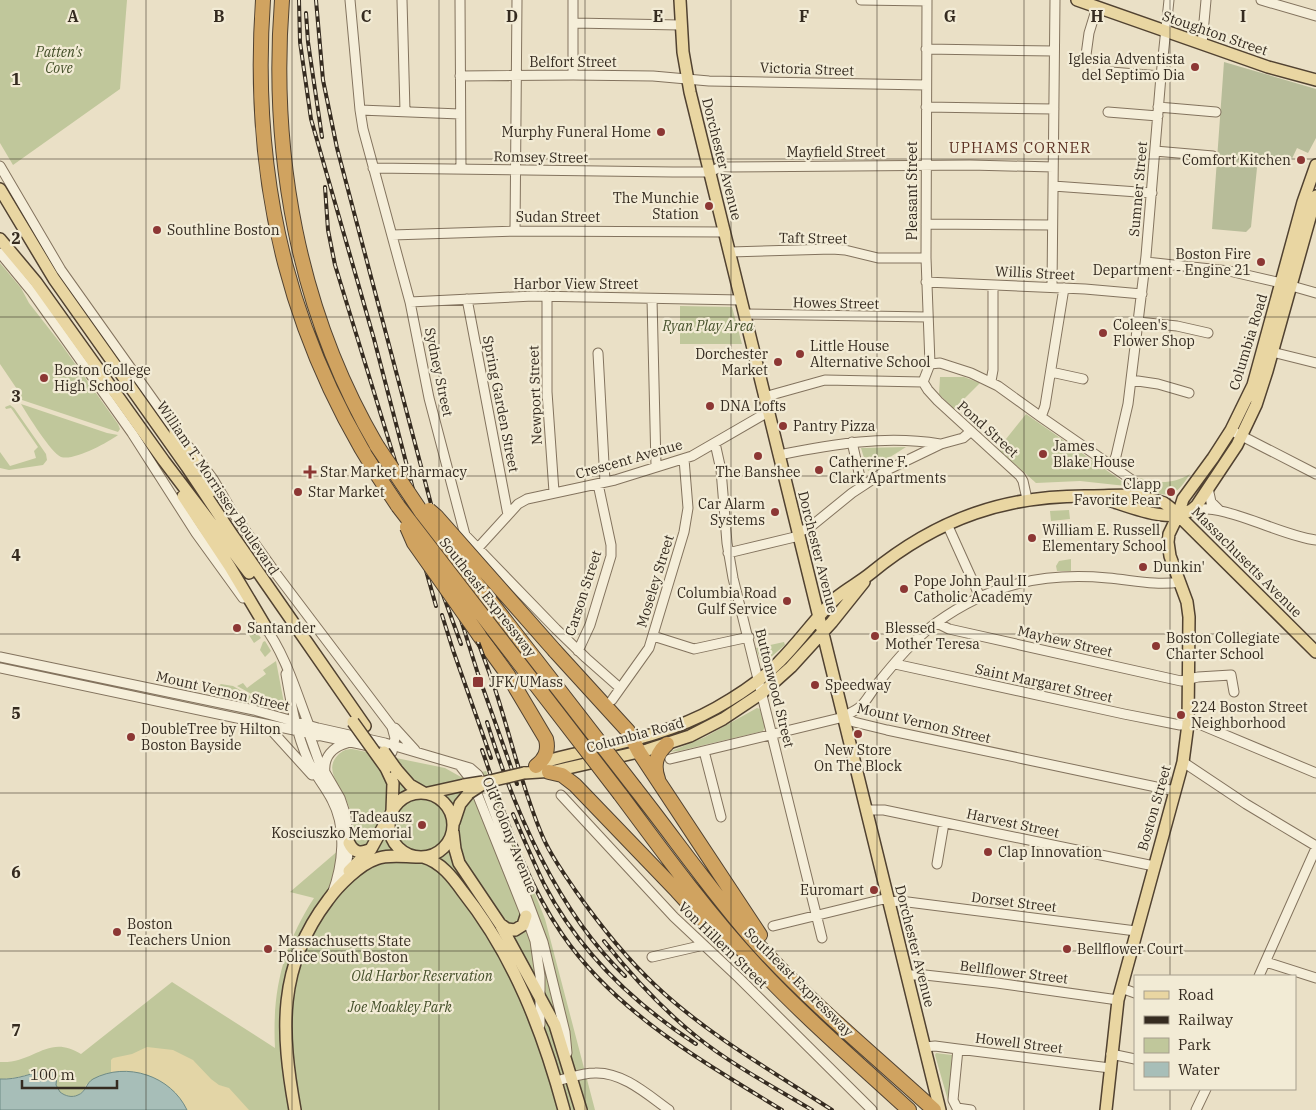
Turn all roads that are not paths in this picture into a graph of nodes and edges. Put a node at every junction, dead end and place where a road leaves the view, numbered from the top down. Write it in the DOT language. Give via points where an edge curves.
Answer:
graph roads {
  1 [pos="263,0"];
  2 [pos="282,0"];
  3 [pos="350,0"];
  4 [pos="402,0"];
  5 [pos="460,0"];
  6 [pos="517,0"];
  7 [pos="573,0"];
  8 [pos="680,0"];
  9 [pos="861,0"];
  10 [pos="1055,0"];
  11 [pos="1077,0"];
  12 [pos="1169,0"];
  13 [pos="1206,0"];
  14 [pos="1261,0"];
  15 [pos="926,1"];
  16 [pos="1095,4"];
  17 [pos="1290,4"];
  18 [pos="1316,16"];
  19 [pos="574,23"];
  20 [pos="680,25"];
  21 [pos="1165,31"];
  22 [pos="1202,44"];
  23 [pos="926,49"];
  24 [pos="1054,51"];
  25 [pos="1086,55"];
  26 [pos="1110,72"];
  27 [pos="573,75"];
  28 [pos="460,76"];
  29 [pos="1161,76"];
  30 [pos="516,77"];
  31 [pos="687,78"];
  32 [pos="1316,80"];
  33 [pos="926,85"];
  34 [pos="926,107"];
  35 [pos="1054,109"];
  36 [pos="360,110"];
  37 [pos="405,111"];
  38 [pos="1158,111"];
  39 [pos="1108,112"];
  40 [pos="1216,112"];
  41 [pos="460,114"];
  42 [pos="1155,151"];
  43 [pos="1213,156"];
  44 [pos="926,165"];
  45 [pos="1316,165"];
  46 [pos="0,166"];
  47 [pos="1053,167"];
  48 [pos="373,168"];
  49 [pos="461,169"];
  50 [pos="516,170"];
  51 [pos="710,172"];
  52 [pos="1053,186"];
  53 [pos="0,189"];
  54 [pos="1152,193"];
  55 [pos="1316,196"];
  56 [pos="1313,220"];
  57 [pos="926,224"];
  58 [pos="1052,225"];
  59 [pos="515,231"];
  60 [pos="725,232"];
  61 [pos="392,235"];
  62 [pos="0,238"];
  63 [pos="730,252"];
  64 [pos="0,253"];
  65 [pos="926,258"];
  66 [pos="1146,262"];
  67 [pos="926,282"];
  68 [pos="1286,284"];
  69 [pos="993,285"];
  70 [pos="1052,287"];
  71 [pos="1064,288"];
  72 [pos="1316,293"];
  73 [pos="1142,294"];
  74 [pos="547,296"];
  75 [pos="652,298"];
  76 [pos="467,299"];
  77 [pos="741,300"];
  78 [pos="410,302"];
  79 [pos="745,314"];
  80 [pos="927,318"];
  81 [pos="1138,322"];
  82 [pos="1208,334"];
  83 [pos="1272,352"];
  84 [pos="598,353"];
  85 [pos="1316,363"];
  86 [pos="930,364"];
  87 [pos="1051,372"];
  88 [pos="1083,379"];
  89 [pos="1131,380"];
  90 [pos="990,381"];
  91 [pos="923,382"];
  92 [pos="1189,393"];
  93 [pos="764,397"];
  94 [pos="768,412"];
  95 [pos="1041,418"];
  96 [pos="1231,430"];
  97 [pos="175,431"];
  98 [pos="970,432"];
  99 [pos="1242,436"];
  100 [pos="852,442"];
  101 [pos="715,443"];
  102 [pos="941,444"];
  103 [pos="779,455"];
  104 [pos="684,459"];
  105 [pos="164,461"];
  106 [pos="656,466"];
  107 [pos="1112,466"];
  108 [pos="1316,474"];
  109 [pos="602,483"];
  110 [pos="864,484"];
  111 [pos="1208,488"];
  112 [pos="554,492"];
  113 [pos="409,494"];
  114 [pos="1096,496"];
  115 [pos="1144,497"];
  116 [pos="1027,499"];
  117 [pos="398,506"];
  118 [pos="1191,510"];
  119 [pos="1222,512"];
  120 [pos="508,515"];
  121 [pos="1178,515"];
  122 [pos="947,524"];
  123 [pos="231,533"];
  124 [pos="798,534"];
  125 [pos="1316,540"];
  126 [pos="477,549"];
  127 [pos="728,553"];
  128 [pos="869,574"];
  129 [pos="1180,582"];
  130 [pos="980,597"];
  131 [pos="819,617"];
  132 [pos="937,623"];
  133 [pos="267,629"];
  134 [pos="822,631"];
  135 [pos="653,636"];
  136 [pos="748,637"];
  137 [pos="578,651"];
  138 [pos="827,652"];
  139 [pos="1316,652"];
  140 [pos="806,653"];
  141 [pos="0,657"];
  142 [pos="284,662"];
  143 [pos="895,664"];
  144 [pos="0,668"];
  145 [pos="759,680"];
  146 [pos="1188,680"];
  147 [pos="620,688"];
  148 [pos="1234,692"];
  149 [pos="762,693"];
  150 [pos="290,696"];
  151 [pos="612,700"];
  152 [pos="271,714"];
  153 [pos="844,716"];
  154 [pos="388,721"];
  155 [pos="257,722"];
  156 [pos="296,722"];
  157 [pos="1188,724"];
  158 [pos="299,732"];
  159 [pos="312,732"];
  160 [pos="773,735"];
  161 [pos="348,742"];
  162 [pos="667,744"];
  163 [pos="636,746"];
  164 [pos="389,748"];
  165 [pos="704,751"];
  166 [pos="419,753"];
  167 [pos="670,759"];
  168 [pos="437,760"];
  169 [pos="1183,762"];
  170 [pos="459,765"];
  171 [pos="391,768"];
  172 [pos="530,769"];
  173 [pos="549,772"];
  174 [pos="1316,773"];
  175 [pos="326,775"];
  176 [pos="660,784"];
  177 [pos="467,789"];
  178 [pos="1175,791"];
  179 [pos="328,792"];
  180 [pos="426,793"];
  181 [pos="561,795"];
  182 [pos="867,810"];
  183 [pos="392,812"];
  184 [pos="721,817"];
  185 [pos="944,823"];
  186 [pos="453,829"];
  187 [pos="349,843"];
  188 [pos="1316,847"];
  189 [pos="371,849"];
  190 [pos="421,857"];
  191 [pos="937,864"];
  192 [pos="1154,866"];
  193 [pos="344,881"];
  194 [pos="331,896"];
  195 [pos="889,900"];
  196 [pos="817,915"];
  197 [pos="526,916"];
  198 [pos="500,924"];
  199 [pos="773,926"];
  200 [pos="1136,931"];
  201 [pos="822,938"];
  202 [pos="704,945"];
  203 [pos="747,956"];
  204 [pos="652,957"];
  205 [pos="1266,962"];
  206 [pos="776,963"];
  207 [pos="907,975"];
  208 [pos="1260,975"];
  209 [pos="1316,978"];
  210 [pos="1121,988"];
  211 [pos="1134,992"];
  212 [pos="540,995"];
  213 [pos="1118,1000"];
  214 [pos="543,1040"];
  215 [pos="925,1047"];
  216 [pos="958,1049"];
  217 [pos="1111,1054"];
  218 [pos="1134,1059"];
  219 [pos="568,1063"];
  220 [pos="1110,1068"];
  221 [pos="572,1078"];
  222 [pos="556,1081"];
  223 [pos="1206,1090"];
  224 [pos="937,1107"];
  225 [pos="295,1110"];
  226 [pos="564,1110"];
  227 [pos="581,1110"];
  228 [pos="669,1110"];
  229 [pos="872,1110"];
  230 [pos="909,1110"];
  231 [pos="971,1110"];
  232 [pos="1106,1110"];
  233 [pos="1196,1110"];
  1 -- 117 [label="highway, Southeast Expressway" via="262,114 276,227 312,347 340,410"];
  2 -- 113 [label="highway, Southeast Expressway, bridge" via="279,107 292,221 310,290 350,393 377,446"];
  3 -- 36 [label="street, Sydney Street"];
  4 -- 37 [label="street"];
  5 -- 28 [label="street"];
  6 -- 30 [label="street"];
  7 -- 19 [label="street"];
  8 -- 20 [label="main road, Dorchester Avenue"];
  9 -- 15 [label="street"];
  10 -- 24 [label="street"];
  11 -- 16 [label="main road, Stoughton Street"];
  12 -- 21 [label="street, Sumner Street"];
  13 -- 22 [label="street"];
  14 -- 17 [label="street"];
  15 -- 23 [label="street, Pleasant Street"];
  16 -- 21 [label="main road, Stoughton Street"];
  16 -- 25 [label="street"];
  17 -- 18 [label="street"];
  19 -- 20 [label="street"];
  19 -- 27 [label="street"];
  20 -- 31 [label="main road, Dorchester Avenue"];
  21 -- 22 [label="main road, Stoughton Street"];
  21 -- 29 [label="street, Sumner Street"];
  22 -- 32 [label="main road, Stoughton Street"];
  23 -- 24 [label="street"];
  23 -- 33 [label="street, Pleasant Street"];
  24 -- 35 [label="street"];
  26 -- 29 [label="street"];
  27 -- 30 [label="street, Belfort Street"];
  27 -- 31 [label="street, Belfort Street"];
  28 -- 30 [label="street, Belfort Street"];
  28 -- 41 [label="street"];
  29 -- 38 [label="street, Sumner Street"];
  30 -- 50 [label="street"];
  31 -- 33 [label="street, Victoria Street"];
  31 -- 51 [label="main road, Dorchester Avenue"];
  33 -- 34 [label="street, Pleasant Street"];
  34 -- 35 [label="street"];
  34 -- 44 [label="street, Pleasant Street"];
  35 -- 47 [label="street"];
  36 -- 37 [label="street"];
  36 -- 48 [label="street, Sydney Street"];
  37 -- 41 [label="street"];
  38 -- 39 [label="street"];
  38 -- 40 [label="street"];
  38 -- 42 [label="street, Sumner Street"];
  41 -- 49 [label="street"];
  42 -- 43 [label="street"];
  42 -- 54 [label="street, Sumner Street"];
  44 -- 47 [label="street, Mayfield Street"];
  44 -- 51 [label="street, Mayfield Street" via="724,167"];
  44 -- 57 [label="street, Pleasant Street"];
  45 -- 68 [label="main road, Columbia Road" via="1306,191"];
  46 -- 97 [label="street, William T. Morrissey Boulevard" via="61,270"];
  47 -- 52 [label="street"];
  48 -- 49 [label="street, Romsey Street"];
  48 -- 61 [label="street, Sydney Street"];
  49 -- 50 [label="street, Romsey Street"];
  50 -- 51 [label="street, Romsey Street"];
  50 -- 59 [label="street"];
  51 -- 60 [label="main road, Dorchester Avenue"];
  52 -- 54 [label="street"];
  52 -- 58 [label="street"];
  53 -- 123 [label="main road, William T. Morrissey Boulevard" via="54,279"];
  54 -- 66 [label="street, Sumner Street"];
  55 -- 56 [label="main road, Columbia Road"];
  56 -- 68 [label="main road, Columbia Road"];
  57 -- 58 [label="street"];
  57 -- 65 [label="street, Pleasant Street"];
  58 -- 70 [label="street"];
  59 -- 60 [label="street, Sudan Street"];
  59 -- 61 [label="street, Sudan Street"];
  60 -- 63 [label="main road, Dorchester Avenue"];
  61 -- 78 [label="street, Sydney Street"];
  62 -- 105 [label="main road, William T. Morrissey Boulevard" via="43,290"];
  63 -- 65 [label="street, Taft Street" via="845,250 878,258"];
  63 -- 77 [label="main road, Dorchester Avenue"];
  64 -- 133 [label="street" via="39,301 132,433 219,566"];
  65 -- 67 [label="street, Pleasant Street"];
  66 -- 68 [label="street" via="1220,269"];
  66 -- 73 [label="street, Sumner Street"];
  67 -- 69 [label="street, Willis Street"];
  67 -- 80 [label="street, Pleasant Street"];
  68 -- 72 [label="street"];
  68 -- 83 [label="main road, Columbia Road"];
  68 -- 96 [label="main road, Columbia Road" via="1254,379"];
  69 -- 70 [label="street, Willis Street"];
  69 -- 90 [label="street" via="993,370"];
  70 -- 71 [label="street, Willis Street"];
  71 -- 73 [label="street, Willis Street"];
  71 -- 87 [label="street"];
  73 -- 81 [label="street, Sumner Street"];
  74 -- 75 [label="street, Harbor View Street"];
  74 -- 76 [label="street, Harbor View Street"];
  74 -- 112 [label="street, Newport Street" via="547,392"];
  75 -- 77 [label="street, Harbor View Street"];
  75 -- 106 [label="street"];
  76 -- 78 [label="street, Harbor View Street"];
  76 -- 120 [label="street, Spring Garden Street"];
  77 -- 79 [label="main road, Dorchester Avenue"];
  78 -- 126 [label="street, Sydney Street" via="429,398 465,535"];
  79 -- 80 [label="street, Howes Street"];
  79 -- 93 [label="main road, Dorchester Avenue"];
  80 -- 86 [label="street, Pleasant Street"];
  81 -- 82 [label="street" via="1177,326"];
  81 -- 89 [label="street, Sumner Street"];
  83 -- 85 [label="street"];
  83 -- 99 [label="main road, Columbia Road" via="1256,405"];
  84 -- 109 [label="street, Carson Street"];
  86 -- 90 [label="street" via="940,363"];
  86 -- 91 [label="street, Pleasant Street"];
  87 -- 88 [label="street"];
  87 -- 95 [label="street"];
  89 -- 92 [label="street"];
  89 -- 107 [label="street, Sumner Street"];
  90 -- 95 [label="street"];
  91 -- 93 [label="street" via="825,380"];
  91 -- 98 [label="street, Pond Street"];
  93 -- 94 [label="main road, Dorchester Avenue"];
  94 -- 101 [label="street, Crescent Avenue"];
  94 -- 103 [label="main road, Dorchester Avenue"];
  95 -- 107 [label="street"];
  96 -- 99 [label="street"];
  96 -- 121 [label="main road, Columbia Road" via="1183,499"];
  97 -- 123 [label="main road"];
  97 -- 154 [label="street, William T. Morrissey Boulevard" via="200,461 277,575"];
  98 -- 102 [label="street" via="963,438"];
  98 -- 116 [label="street, Pond Street" via="1020,476"];
  99 -- 108 [label="street"];
  99 -- 111 [label="main road, Columbia Road"];
  100 -- 102 [label="street" via="900,440"];
  100 -- 103 [label="street"];
  100 -- 110 [label="street"];
  101 -- 104 [label="street, Crescent Avenue"];
  101 -- 127 [label="street, Buttonwood Street" via="721,470"];
  102 -- 110 [label="street"];
  103 -- 124 [label="main road, Dorchester Avenue"];
  104 -- 106 [label="street, Crescent Avenue"];
  104 -- 135 [label="street, Moseley Street" via="686,524"];
  105 -- 133 [label="main road"];
  105 -- 171 [label="main road, William T. Morrissey Boulevard, bridge" via="234,552 353,722"];
  106 -- 109 [label="street, Crescent Avenue"];
  107 -- 115 [label="street" via="1134,482"];
  109 -- 112 [label="street, Crescent Avenue"];
  109 -- 137 [label="street, Carson Street" via="611,556 590,625"];
  110 -- 124 [label="street"];
  111 -- 118 [label="main road, Columbia Road"];
  111 -- 119 [label="street" via="1211,502"];
  112 -- 120 [label="street, Crescent Avenue" via="527,499"];
  113 -- 163 [label="highway, bridge" via="436,516 628,732"];
  113 -- 206 [label="highway, Southeast Expressway, bridge" via="730,911"];
  114 -- 115 [label="main road, Columbia Road" via="1124,494"];
  114 -- 116 [label="main road, Columbia Road"];
  114 -- 121 [label="main road, Columbia Road" via="1159,516"];
  115 -- 121 [label="main road, Columbia Road" via="1163,503"];
  116 -- 122 [label="main road, Columbia Road"];
  117 -- 172 [label="highway, bridge" via="414,543 500,663 547,742 546,755"];
  117 -- 203 [label="highway, Southeast Expressway, bridge"];
  118 -- 119 [label="street"];
  118 -- 121 [label="main road, Columbia Road"];
  119 -- 125 [label="street"];
  120 -- 126 [label="street, Crescent Avenue"];
  121 -- 129 [label="main road, Boston Street" via="1168,542"];
  121 -- 139 [label="main road, Massachusetts Avenue"];
  122 -- 128 [label="main road, Columbia Road" via="907,546"];
  122 -- 130 [label="street"];
  123 -- 171 [label="main road, William T. Morrissey Boulevard, bridge"];
  124 -- 127 [label="street"];
  124 -- 131 [label="main road, Dorchester Avenue"];
  126 -- 137 [label="street, Sydney Street"];
  127 -- 136 [label="street, Buttonwood Street"];
  128 -- 131 [label="main road, Columbia Road" via="843,593"];
  128 -- 134 [label="main road, Columbia Road"];
  129 -- 130 [label="street" via="1147,583 1059,576 1004,587"];
  129 -- 146 [label="main road, Boston Street" via="1189,617"];
  130 -- 132 [label="street"];
  131 -- 134 [label="main road, Dorchester Avenue"];
  131 -- 145 [label="main road, Columbia Road"];
  132 -- 143 [label="street"];
  132 -- 146 [label="street, Mayhew Street" via="949,629 1079,659"];
  133 -- 142 [label="street"];
  134 -- 138 [label="main road, Dorchester Avenue"];
  134 -- 140 [label="main road, Columbia Road"];
  135 -- 136 [label="street" via="694,649"];
  135 -- 147 [label="street, Moseley Street"];
  136 -- 145 [label="street, Buttonwood Street"];
  137 -- 147 [label="street, Sydney Street"];
  138 -- 140 [label="main road"];
  138 -- 153 [label="main road, Dorchester Avenue"];
  140 -- 149 [label="main road, Columbia Road"];
  141 -- 152 [label="street, Mount Vernon Street"];
  142 -- 150 [label="street"];
  142 -- 159 [label="street"];
  143 -- 153 [label="street" via="862,705"];
  143 -- 157 [label="street, Saint Margaret Street" via="1124,714"];
  144 -- 155 [label="street, Mount Vernon Street"];
  145 -- 149 [label="street, Buttonwood Street"];
  145 -- 163 [label="main road, Columbia Road" via="725,703"];
  146 -- 148 [label="street, Mayhew Street" via="1231,675"];
  146 -- 157 [label="main road, Boston Street"];
  147 -- 151 [label="street, Moseley Street"];
  149 -- 160 [label="street, Buttonwood Street"];
  149 -- 162 [label="main road, Columbia Road" via="712,725"];
  150 -- 152 [label="street" via="285,709"];
  150 -- 156 [label="street"];
  152 -- 156 [label="street, Mount Vernon Street"];
  153 -- 160 [label="street, Mount Vernon Street"];
  153 -- 178 [label="street, Mount Vernon Street" via="854,722 887,730"];
  153 -- 182 [label="main road, Dorchester Avenue"];
  154 -- 164 [label="street"];
  154 -- 166 [label="street, William T. Morrissey Boulevard"];
  155 -- 158 [label="street, Mount Vernon Street"];
  155 -- 179 [label="street" via="273,732"];
  156 -- 158 [label="street"];
  156 -- 159 [label="street, Mount Vernon Street"];
  157 -- 169 [label="main road, Boston Street"];
  157 -- 174 [label="street, Saint Margaret Street" via="1209,727"];
  158 -- 159 [label="street, Mount Vernon Street"];
  158 -- 179 [label="street" via="311,766"];
  159 -- 161 [label="street, Mount Vernon Street"];
  159 -- 164 [label="street, Mount Vernon Street"];
  159 -- 175 [label="street" via="318,762"];
  160 -- 165 [label="street, Mount Vernon Street"];
  160 -- 196 [label="street, Buttonwood Street"];
  161 -- 164 [label="street, Mount Vernon Street"];
  161 -- 175 [label="street" via="330,753 325,763"];
  162 -- 163 [label="main road, Columbia Road"];
  162 -- 176 [label="highway" via="656,762"];
  163 -- 172 [label="main road, Columbia Road" via="556,759"];
  163 -- 173 [label="main road, Columbia Road"];
  163 -- 176 [label="highway"];
  164 -- 166 [label="street, Mount Vernon Street"];
  164 -- 168 [label="street, Mount Vernon Street"];
  165 -- 167 [label="street, Mount Vernon Street"];
  165 -- 184 [label="street"];
  166 -- 168 [label="street, Mount Vernon Street"];
  168 -- 170 [label="street, Mount Vernon Street"];
  169 -- 178 [label="main road, Boston Street"];
  169 -- 188 [label="street"];
  170 -- 197 [label="street, Old Colony Avenue" via="472,781"];
  170 -- 219 [label="street, Old Colony Avenue" via="476,772 485,787 540,931 565,1032"];
  171 -- 180 [label="main road, William T. Morrissey Boulevard" via="413,787"];
  171 -- 183 [label="main road, William T. Morrissey Boulevard"];
  172 -- 173 [label="main road, Columbia Road"];
  172 -- 177 [label="main road, Columbia Road, bridge"];
  173 -- 203 [label="highway" via="570,781 725,943"];
  175 -- 187 [label="street" via="340,798 348,824"];
  176 -- 206 [label="highway"];
  177 -- 180 [label="main road, Columbia Road"];
  177 -- 186 [label="main road"];
  178 -- 192 [label="main road, Boston Street"];
  179 -- 194 [label="street" via="338,817 341,841 338,872"];
  180 -- 183 [label="main road" via="406,797"];
  180 -- 186 [label="main road" via="447,805 452,814"];
  181 -- 202 [label="street, Von Hillern Street" via="674,918"];
  182 -- 185 [label="street, Harvest Street" via="884,810"];
  182 -- 195 [label="main road, Dorchester Avenue"];
  183 -- 189 [label="main road"];
  183 -- 190 [label="main road" via="389,828 394,843 403,852"];
  185 -- 191 [label="street"];
  185 -- 192 [label="street, Harvest Street"];
  186 -- 190 [label="main road" via="442,849"];
  186 -- 198 [label="main road" via="459,863"];
  187 -- 189 [label="main road" via="359,852"];
  187 -- 193 [label="street"];
  188 -- 205 [label="street"];
  189 -- 193 [label="main road" via="353,866"];
  190 -- 193 [label="main road" via="377,858"];
  190 -- 214 [label="main road" via="435,862 449,874 483,919 517,978"];
  192 -- 200 [label="main road, Boston Street"];
  193 -- 194 [label="main road"];
  194 -- 225 [label="main road" via="302,942 287,994 285,1036"];
  195 -- 196 [label="street, Dorset Street"];
  195 -- 200 [label="street, Dorset Street"];
  195 -- 207 [label="main road, Dorchester Avenue"];
  196 -- 199 [label="street, Dorset Street"];
  196 -- 201 [label="street, Buttonwood Street"];
  197 -- 198 [label="main road" via="523,925 515,930"];
  197 -- 212 [label="street, Old Colony Avenue" via="538,953"];
  198 -- 212 [label="main road"];
  200 -- 210 [label="main road, Boston Street"];
  202 -- 204 [label="street"];
  202 -- 229 [label="street, Von Hillern Street"];
  203 -- 230 [label="highway, Southeast Expressway"];
  205 -- 208 [label="street"];
  205 -- 209 [label="street"];
  206 -- 224 [label="highway, Southeast Expressway" via="813,1000"];
  207 -- 213 [label="street, Bellflower Street" via="996,982"];
  207 -- 215 [label="main road, Dorchester Avenue"];
  210 -- 211 [label="street"];
  210 -- 213 [label="main road, Boston Street"];
  212 -- 214 [label="street, Old Colony Avenue"];
  212 -- 219 [label="main road"];
  213 -- 217 [label="main road, Boston Street"];
  214 -- 222 [label="main road, Old Colony Avenue"];
  215 -- 216 [label="street, Howell Street"];
  215 -- 224 [label="main road, Dorchester Avenue"];
  216 -- 220 [label="street, Howell Street"];
  216 -- 231 [label="street" via="953,1100 957,1108"];
  217 -- 218 [label="street"];
  217 -- 220 [label="main road, Boston Street"];
  219 -- 221 [label="main road, Old Colony Avenue"];
  220 -- 232 [label="main road, Boston Street"];
  221 -- 222 [label="street"];
  221 -- 227 [label="main road, Old Colony Avenue"];
  221 -- 228 [label="street" via="592,1073 610,1074 634,1085"];
  222 -- 226 [label="main road, Old Colony Avenue"];
  223 -- 233 [label="street"];
}
